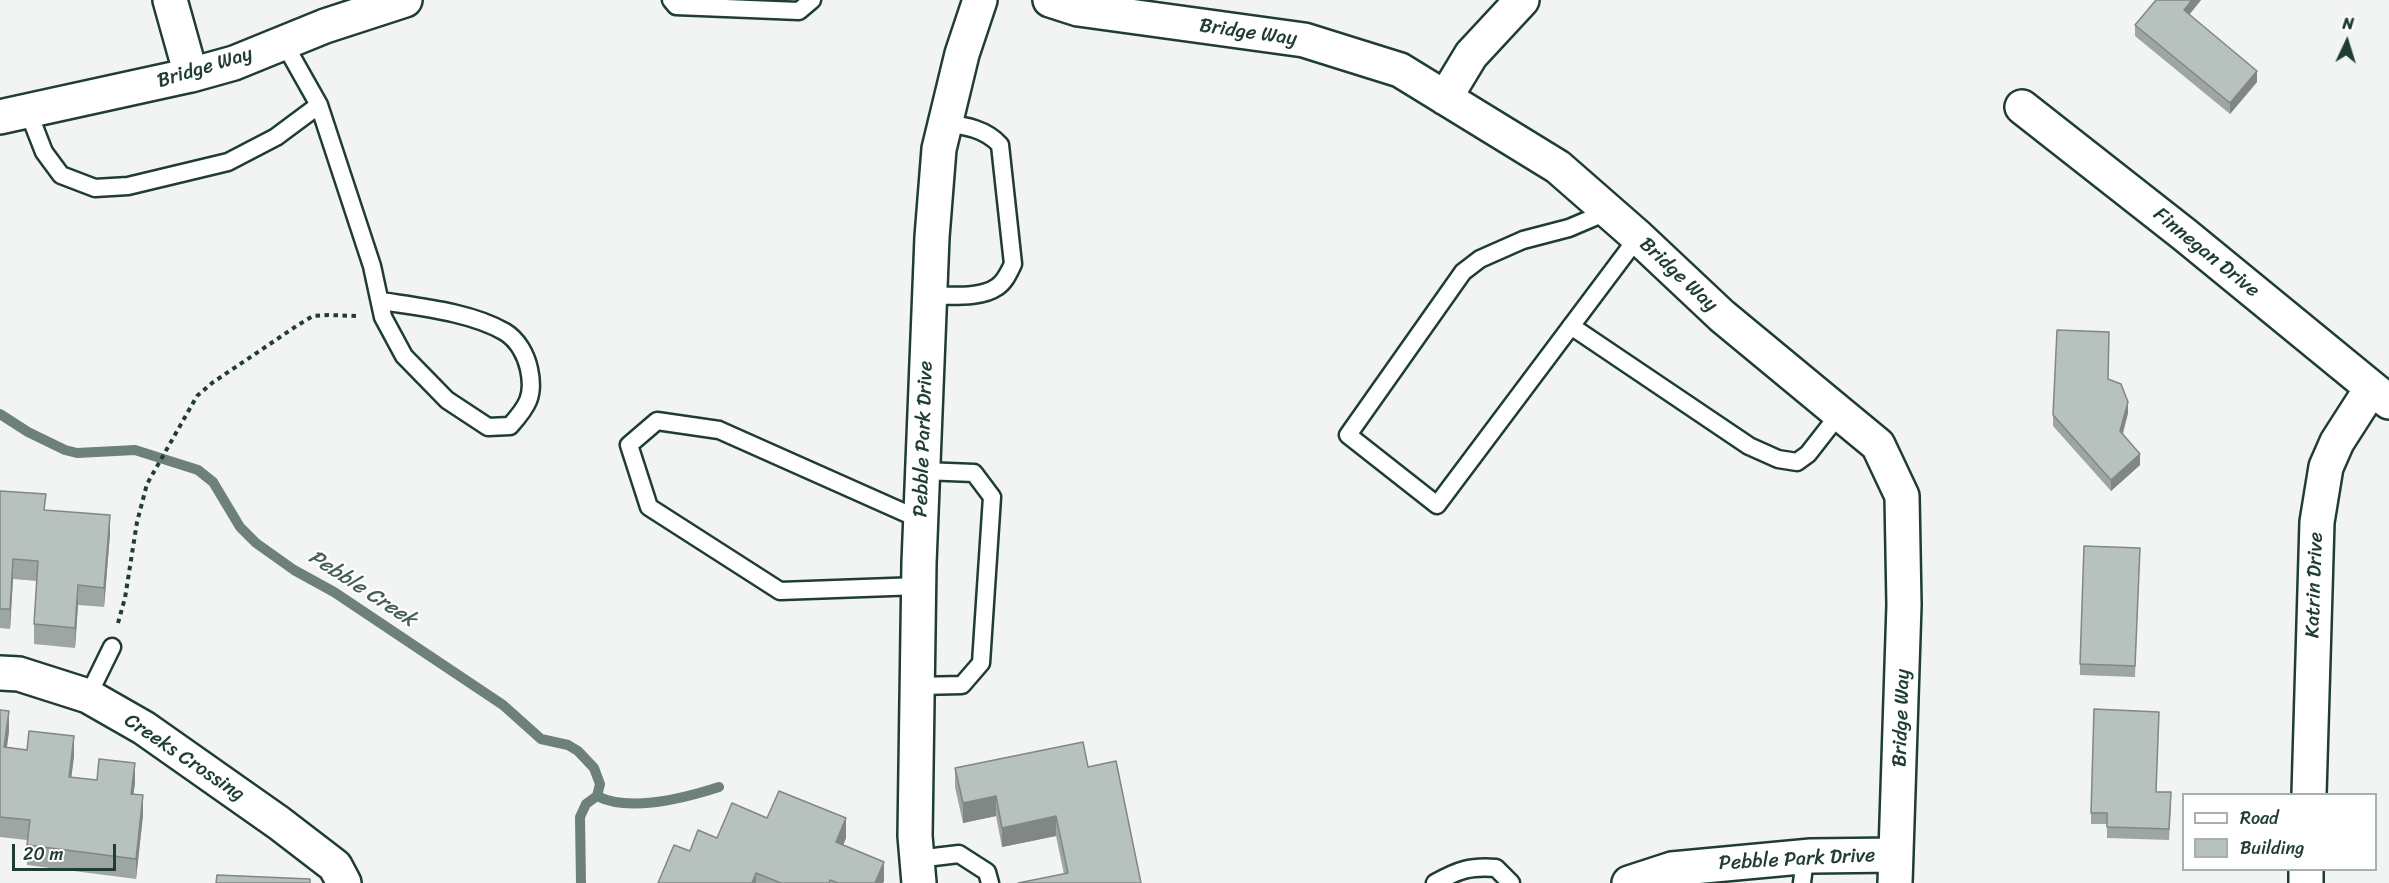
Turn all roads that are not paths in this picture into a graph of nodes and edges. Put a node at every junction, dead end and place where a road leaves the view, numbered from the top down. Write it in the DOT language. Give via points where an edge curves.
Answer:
graph roads {
  1 [pos="170,0"];
  2 [pos="405,0"];
  3 [pos="672,0"];
  4 [pos="812,0"];
  5 [pos="980,0"];
  6 [pos="1050,0"];
  7 [pos="1522,0"];
  8 [pos="284,43"];
  9 [pos="191,75"];
  10 [pos="1445,98"];
  11 [pos="319,105"];
  12 [pos="2022,106"];
  13 [pos="14,114"];
  14 [pos="945,123"];
  15 [pos="1609,211"];
  16 [pos="1638,237"];
  17 [pos="930,296"];
  18 [pos="382,309"];
  19 [pos="1571,326"];
  20 [pos="2380,395"];
  21 [pos="1840,413"];
  22 [pos="923,471"];
  23 [pos="921,520"];
  24 [pos="919,586"];
  25 [pos="112,647"];
  26 [pos="0,673"];
  27 [pos="917,686"];
  28 [pos="88,696"];
  29 [pos="2308,793"];
  30 [pos="1896,869"];
  31 [pos="1803,870"];
  32 [pos="918,871"];
  33 [pos="344,883"];
  34 [pos="990,883"];
  35 [pos="1435,883"];
  36 [pos="1511,883"];
  37 [pos="1629,883"];
  1 -- 9 [label="street"];
  2 -- 8 [label="street, Bridge Way"];
  3 -- 4 [label="lane" via="676,6 799,11"];
  5 -- 14 [label="street, Pebble Park Drive"];
  6 -- 10 [label="street, Bridge Way" via="1078,9 1304,40 1400,70"];
  7 -- 10 [label="street" via="1471,55"];
  8 -- 9 [label="street, Bridge Way"];
  8 -- 11 [label="lane"];
  9 -- 13 [label="street, Bridge Way"];
  10 -- 15 [label="street, Bridge Way" via="1558,167"];
  11 -- 13 [label="lane" via="276,137 228,162 128,186 95,188 61,175"];
  11 -- 18 [label="lane" via="372,266"];
  12 -- 20 [label="street, Finnegan Drive"];
  14 -- 17 [label="street, Pebble Park Drive" via="939,149"];
  14 -- 17 [label="lane" via="969,126 992,135 1000,145 1013,264 996,288 980,294"];
  15 -- 16 [label="street, Bridge Way"];
  15 -- 19 [label="lane" via="1569,228 1523,240 1480,259 1463,272 1348,435 1437,505"];
  16 -- 19 [label="lane"];
  16 -- 21 [label="street, Bridge Way" via="1722,316"];
  17 -- 22 [label="street, Pebble Park Drive"];
  18 -- 18 [label="lane" via="404,356 447,400 488,427 510,426 527,408 532,381 525,354 506,332 461,315"];
  19 -- 21 [label="lane" via="1749,446 1778,459 1797,462 1808,454"];
  20 -- 29 [label="street, Katrin Drive" via="2337,442 2326,467 2317,522"];
  21 -- 30 [label="street, Bridge Way" via="1878,445 1902,496 1904,617"];
  22 -- 23 [label="street, Pebble Park Drive"];
  22 -- 27 [label="lane" via="974,473 992,497 981,663 962,685"];
  23 -- 24 [label="street, Pebble Park Drive"];
  23 -- 24 [label="lane" via="719,430 657,421 629,445 649,507 780,591"];
  24 -- 27 [label="street, Pebble Park Drive"];
  25 -- 28 [label="lane"];
  26 -- 28 [label="street, Creeks Crossing" via="19,674"];
  27 -- 32 [label="street, Pebble Park Drive"];
  28 -- 33 [label="street, Creeks Crossing" via="144,728 279,823 335,866"];
  30 -- 31 [label="street, Pebble Park Drive"];
  31 -- 37 [label="street, Pebble Park Drive" via="1672,869"];
  32 -- 34 [label="lane" via="959,854 987,872"];
  35 -- 36 [label="lane" via="1475,866 1496,868"];
}
